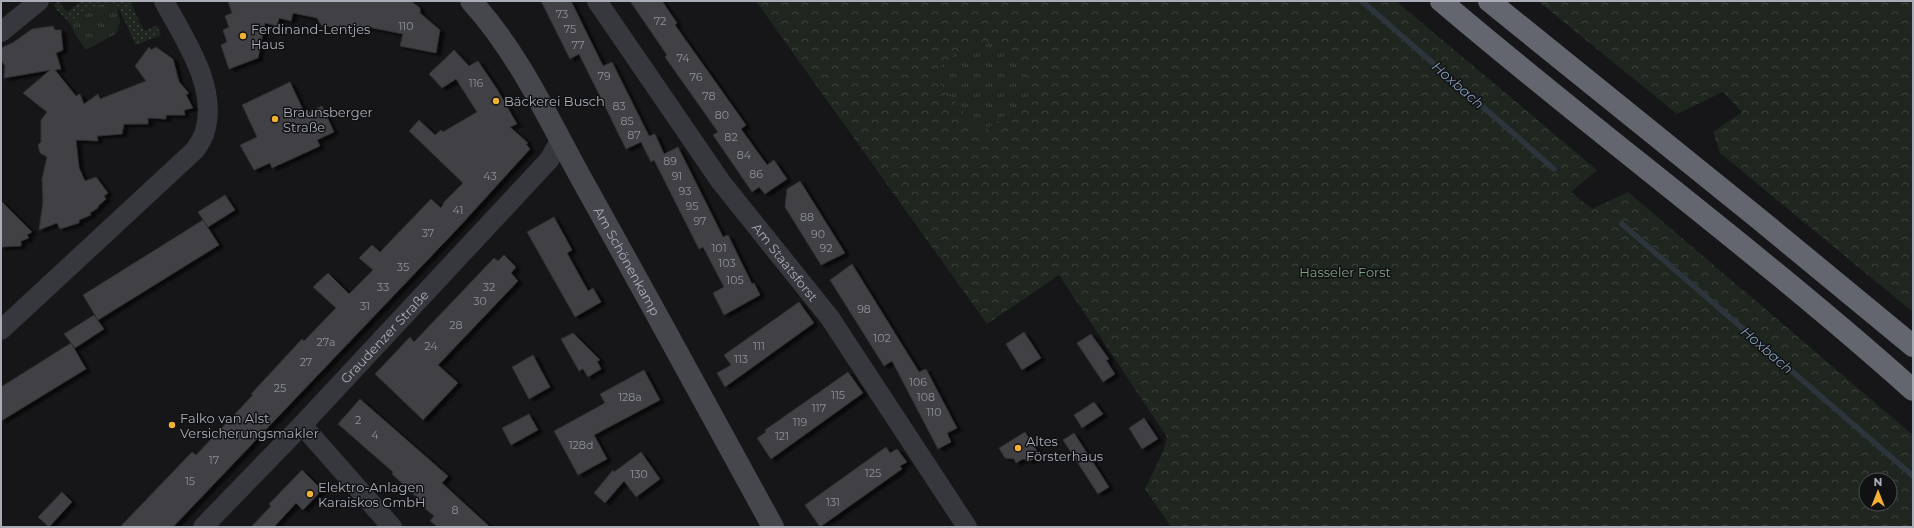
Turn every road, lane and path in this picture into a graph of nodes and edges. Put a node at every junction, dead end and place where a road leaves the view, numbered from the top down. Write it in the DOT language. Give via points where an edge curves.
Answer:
graph roads {
  1 [pos="38,1"];
  2 [pos="164,1"];
  3 [pos="471,1"];
  4 [pos="597,1"];
  5 [pos="1441,1"];
  6 [pos="1488,1"];
  7 [pos="1,32"];
  8 [pos="560,142"];
  9 [pos="1,330"];
  10 [pos="1913,346"];
  11 [pos="1913,390"];
  12 [pos="302,425"];
  13 [pos="203,527"];
  14 [pos="392,527"];
  15 [pos="773,527"];
  16 [pos="966,527"];
  1 -- 7 [label="street"];
  2 -- 9 [label="street" via="197,66 204,87 208,110 205,132 195,150"];
  3 -- 8 [label="main road, Am Schönenkamp" via="488,20 521,72"];
  4 -- 16 [label="street, Am Staatsforst" via="721,182 830,318"];
  5 -- 11 [label="highway" via="1740,244"];
  6 -- 10 [label="highway"];
  8 -- 12 [label="street, Graudenzer Straße" via="549,160"];
  8 -- 15 [label="main road, Am Schönenkamp" via="672,340"];
  12 -- 13 [label="street, Graudenzer Straße"];
  12 -- 14 [label="street"];
}
